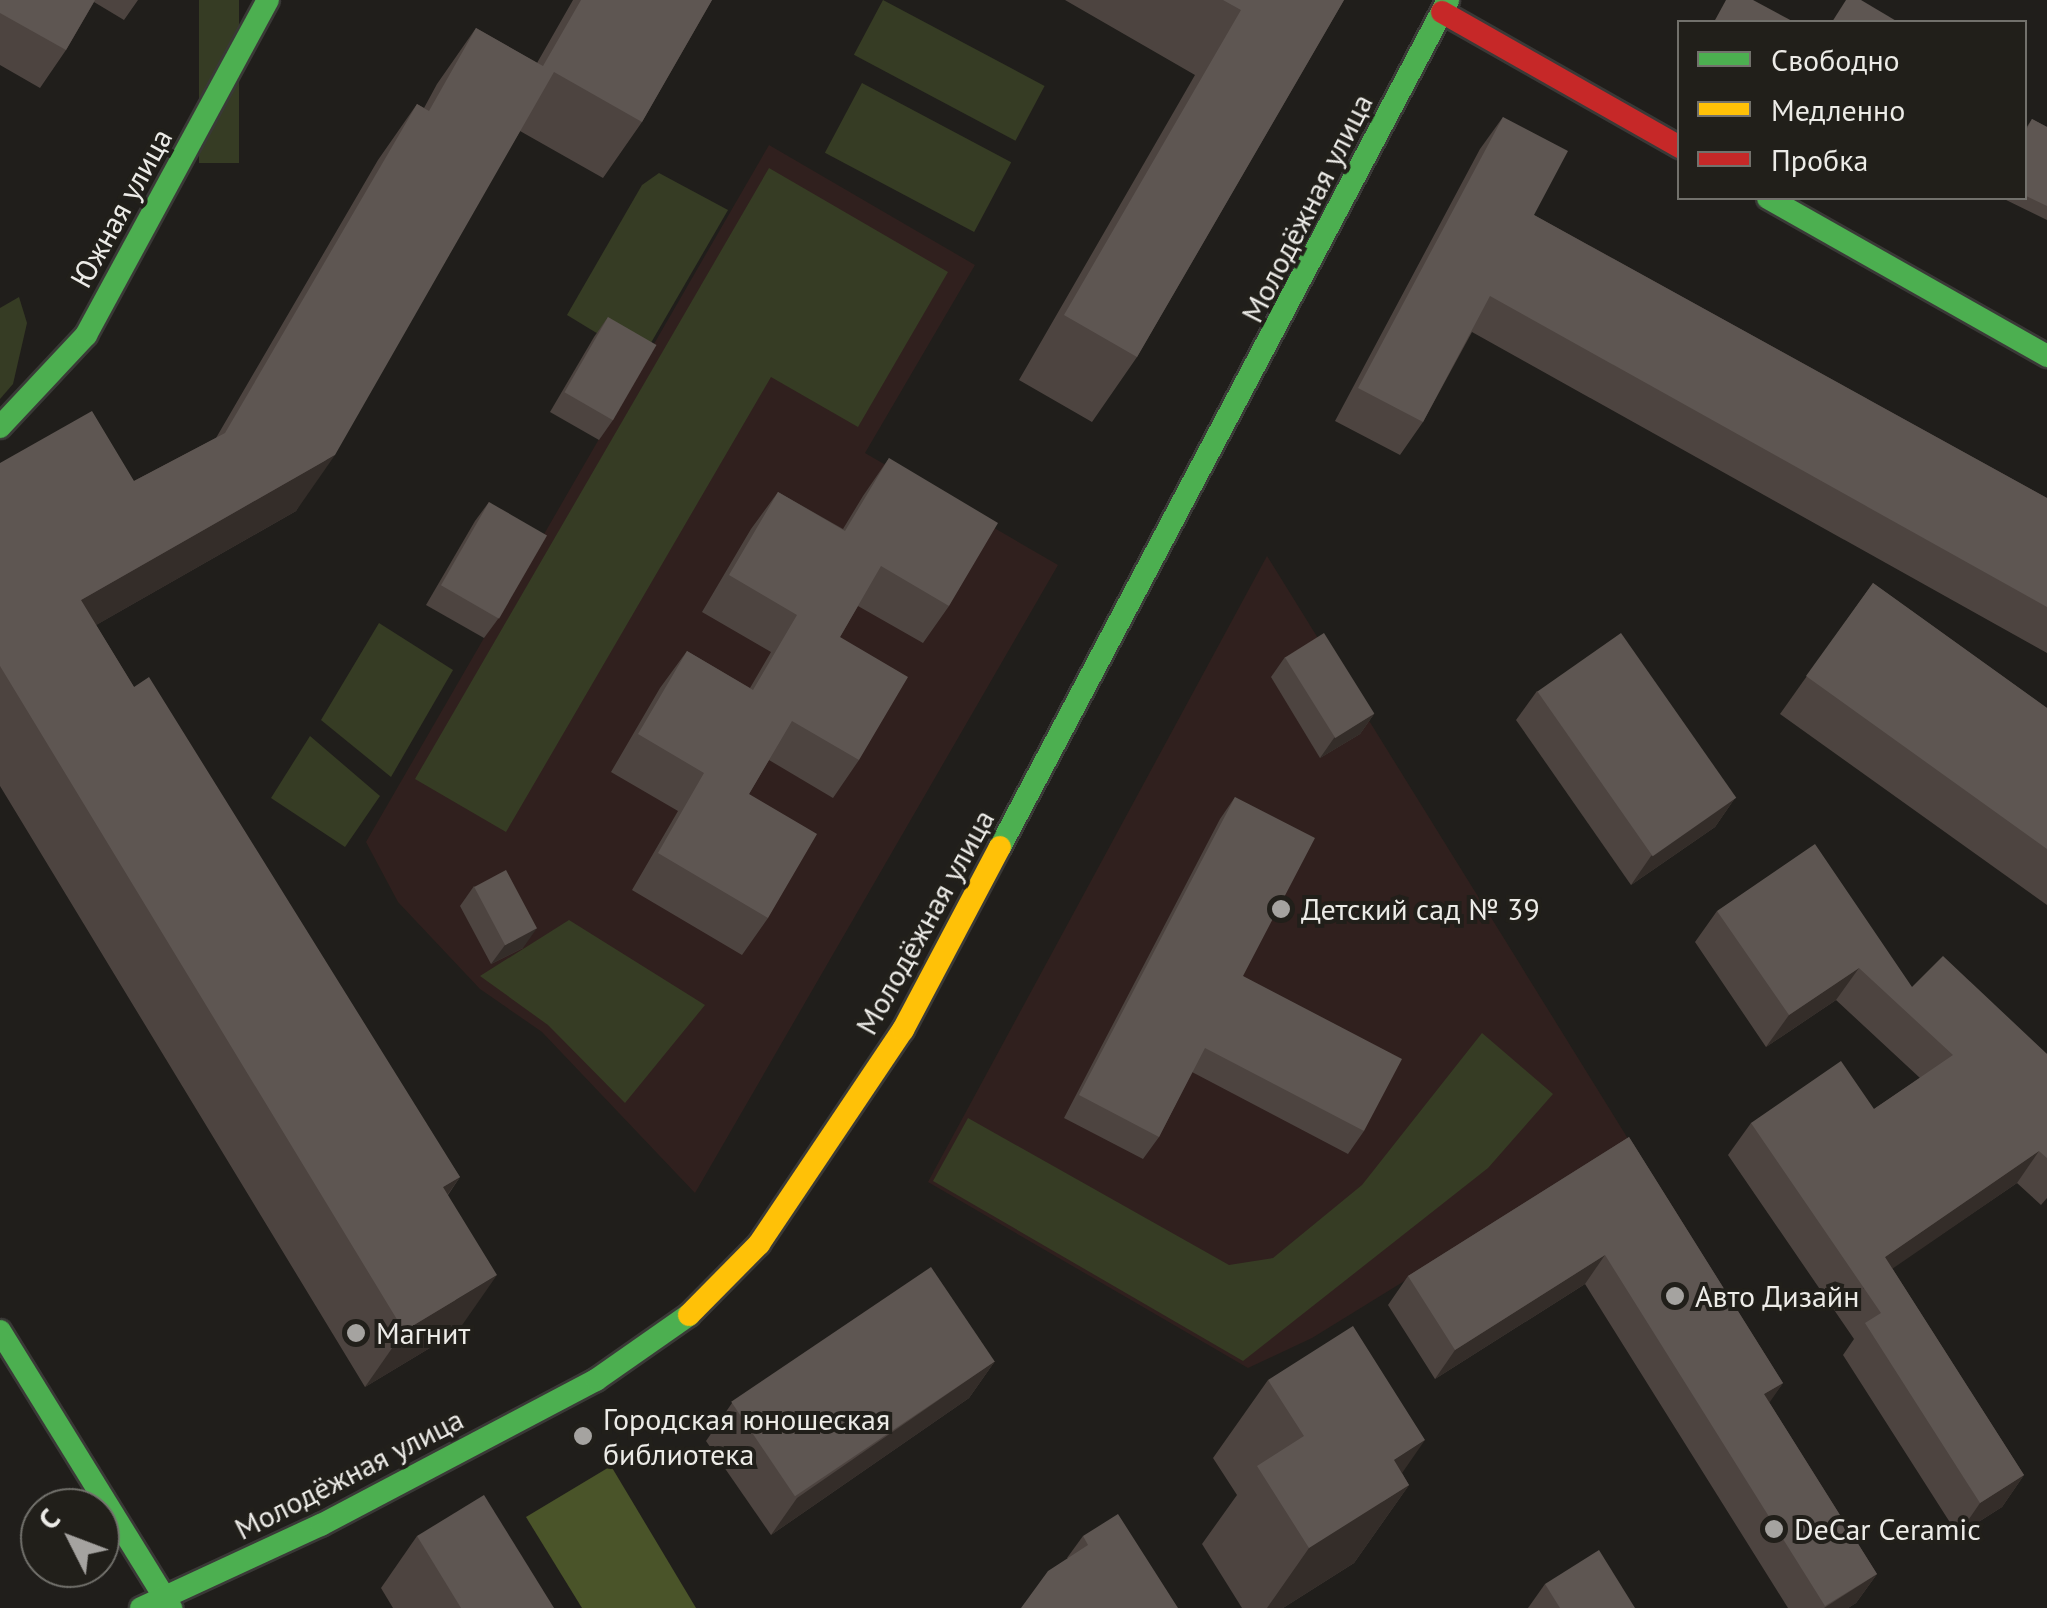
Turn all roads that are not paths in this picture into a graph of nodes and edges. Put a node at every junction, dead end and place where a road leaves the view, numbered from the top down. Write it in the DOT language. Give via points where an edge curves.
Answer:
graph roads {
  1 [pos="268,0"];
  2 [pos="1445,6"];
  3 [pos="1677,145"];
  4 [pos="1772,200"];
  5 [pos="2047,356"];
  6 [pos="0,426"];
  7 [pos="0,1331"];
  8 [pos="168,1603"];
  9 [pos="140,1608"];
  1 -- 6 [label="street, Южная улица" via="86,335"];
  2 -- 3 [label="street"];
  2 -- 8 [label="street, Молодёжная улица" via="903,1030 759,1244 689,1314 596,1380"];
  4 -- 5 [label="street"];
  7 -- 8 [label="street"];
  8 -- 9 [label="street, Молодёжная улица"];
}
